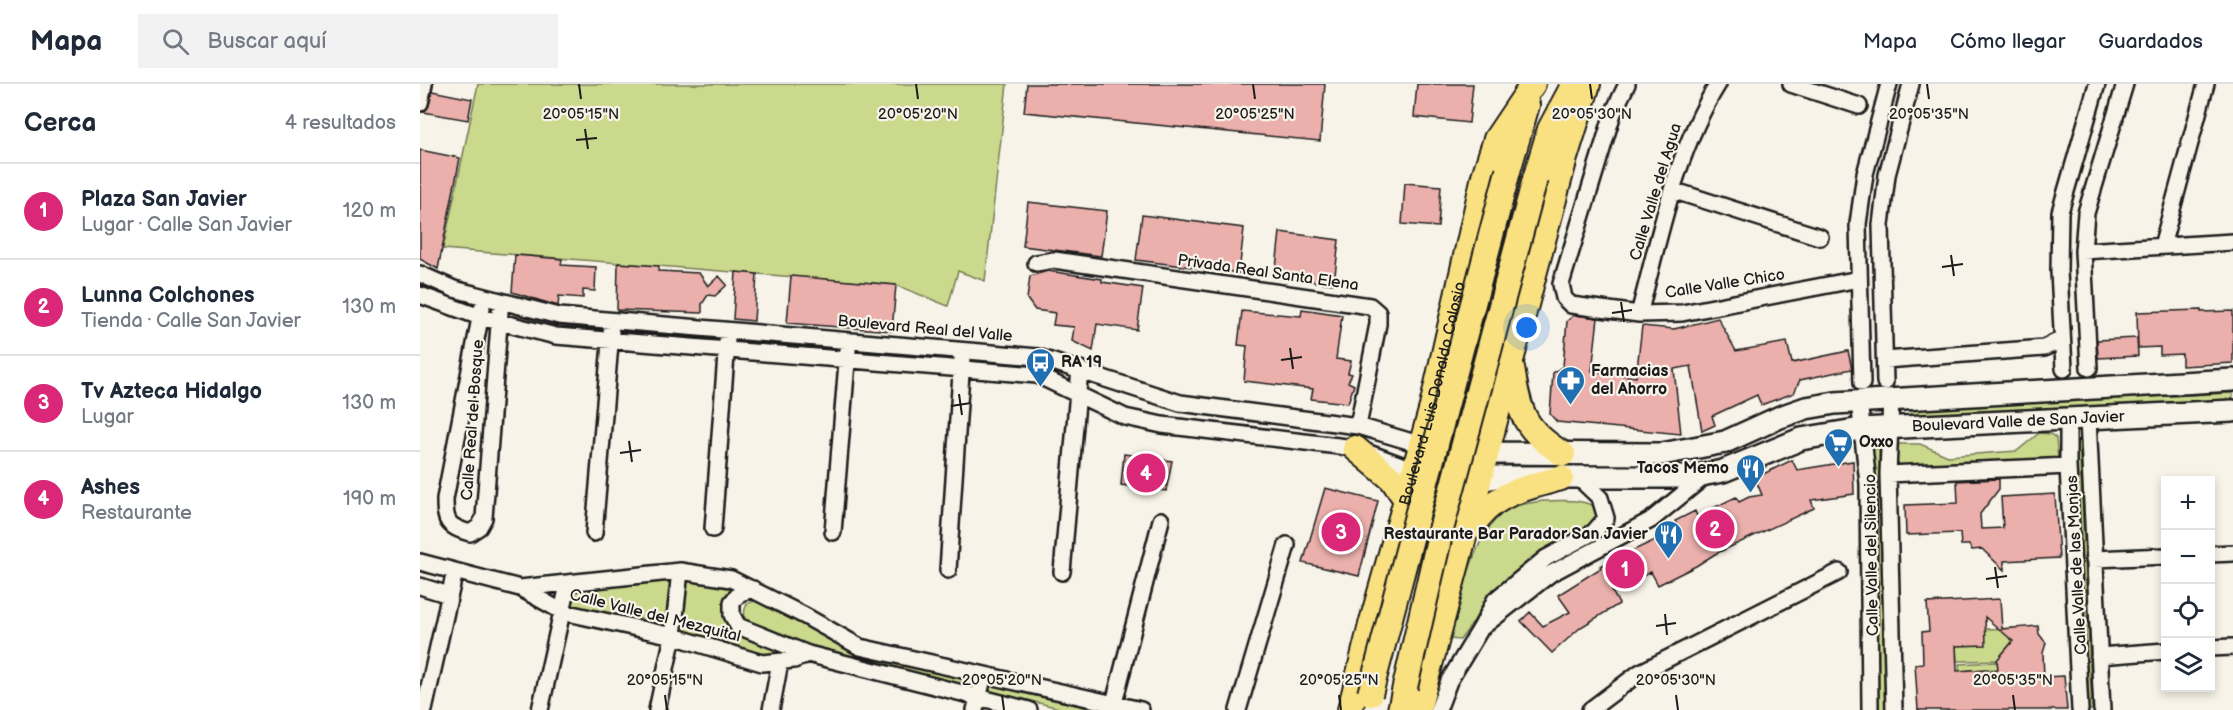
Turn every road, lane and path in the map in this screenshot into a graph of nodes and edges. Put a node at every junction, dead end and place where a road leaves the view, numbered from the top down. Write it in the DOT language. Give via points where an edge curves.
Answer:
graph roads {
  1 [pos="424,84"];
  2 [pos="1574,84"];
  3 [pos="1588,84"];
  4 [pos="1626,84"];
  5 [pos="1718,84"];
  6 [pos="1791,84"];
  7 [pos="1889,84"];
  8 [pos="1911,84"];
  9 [pos="2097,84"];
  10 [pos="2125,84"];
  11 [pos="2206,84"];
  12 [pos="1533,85"];
  13 [pos="420,103"];
  14 [pos="1859,106"];
  15 [pos="1672,190"];
  16 [pos="1820,237"];
  17 [pos="2233,242"];
  18 [pos="2163,246"];
  19 [pos="2083,251"];
  20 [pos="1036,263"];
  21 [pos="420,274"];
  22 [pos="1859,279"];
  23 [pos="420,295"];
  24 [pos="485,297"];
  25 [pos="501,301"];
  26 [pos="1639,314"];
  27 [pos="480,317"];
  28 [pos="612,320"];
  29 [pos="499,321"];
  30 [pos="728,330"];
  31 [pos="2062,339"];
  32 [pos="610,340"];
  33 [pos="849,341"];
  34 [pos="726,349"];
  35 [pos="962,349"];
  36 [pos="1038,357"];
  37 [pos="1510,359"];
  38 [pos="848,360"];
  39 [pos="1885,360"];
  40 [pos="961,368"];
  41 [pos="2089,368"];
  42 [pos="1080,369"];
  43 [pos="2064,369"];
  44 [pos="1037,375"];
  45 [pos="2233,380"];
  46 [pos="1888,390"];
  47 [pos="1861,392"];
  48 [pos="1077,396"];
  49 [pos="1432,407"];
  50 [pos="2233,411"];
  51 [pos="2078,419"];
  52 [pos="1495,420"];
  53 [pos="1890,428"];
  54 [pos="1861,429"];
  55 [pos="1356,437"];
  56 [pos="1487,453"];
  57 [pos="1563,454"];
  58 [pos="1423,457"];
  59 [pos="2068,466"];
  60 [pos="1708,474"];
  61 [pos="1888,474"];
  62 [pos="1570,478"];
  63 [pos="1480,480"];
  64 [pos="1406,503"];
  65 [pos="1606,518"];
  66 [pos="1161,520"];
  67 [pos="1637,526"];
  68 [pos="1468,527"];
  69 [pos="713,530"];
  70 [pos="833,532"];
  71 [pos="594,533"];
  72 [pos="1287,545"];
  73 [pos="2233,553"];
  74 [pos="2215,554"];
  75 [pos="2161,556"];
  76 [pos="2094,560"];
  77 [pos="420,562"];
  78 [pos="1545,568"];
  79 [pos="948,570"];
  80 [pos="455,571"];
  81 [pos="680,571"];
  82 [pos="1062,572"];
  83 [pos="1839,572"];
  84 [pos="568,585"];
  85 [pos="420,586"];
  86 [pos="520,588"];
  87 [pos="753,589"];
  88 [pos="449,595"];
  89 [pos="563,612"];
  90 [pos="673,636"];
  91 [pos="2233,647"];
  92 [pos="2215,648"];
  93 [pos="2161,651"];
  94 [pos="808,654"];
  95 [pos="2099,656"];
  96 [pos="780,662"];
  97 [pos="984,675"];
  98 [pos="1403,698"];
  99 [pos="1114,703"];
  100 [pos="976,704"];
  101 [pos="1372,705"];
  102 [pos="424,710"];
  103 [pos="540,710"];
  104 [pos="657,710"];
  105 [pos="771,710"];
  106 [pos="1029,710"];
  107 [pos="1141,710"];
  108 [pos="1238,710"];
  109 [pos="1350,710"];
  110 [pos="1418,710"];
  111 [pos="1438,710"];
  112 [pos="1590,710"];
  113 [pos="1870,710"];
  114 [pos="1894,710"];
  115 [pos="2080,710"];
  116 [pos="2102,710"];
  1 -- 13 [label="street"];
  2 -- 98 [label="main road, bridge" via="1550,129 1535,179 1445,515"];
  3 -- 37 [label="main road"];
  4 -- 26 [label="street, Calle Valle Chico" via="1613,113 1561,284 1564,298 1571,305"];
  5 -- 15 [label="street, Calle Valle del Agua" via="1698,117"];
  6 -- 14 [label="street"];
  7 -- 22 [label="street, Calle Valle del Silencio" via="1865,174 1858,224"];
  8 -- 39 [label="street, Calle Valle del Silencio" via="1887,175 1881,225"];
  9 -- 31 [label="street" via="2060,212"];
  10 -- 19 [label="street" via="2086,213"];
  11 -- 18 [label="street"];
  12 -- 49 [label="main road, Boulevard Luis Donaldo Colosio" via="1511,113 1493,148"];
  12 -- 58 [label="main road, Boulevard Luis Donaldo Colosio, bridge"];
  15 -- 16 [label="street"];
  15 -- 26 [label="street, Calle Valle del Agua"];
  17 -- 18 [label="street"];
  18 -- 19 [label="street"];
  19 -- 41 [label="street"];
  20 -- 55 [label="street, Privada Real Santa Elena" via="1054,260 1370,306 1378,313 1378,324"];
  21 -- 24 [label="street, Boulevard Real del Valle"];
  22 -- 26 [label="street, Calle Valle Chico" via="1682,313"];
  22 -- 47 [label="street, Calle Valle del Silencio"];
  23 -- 27 [label="street, Boulevard Real del Valle"];
  24 -- 25 [label="street, Boulevard Real del Valle"];
  24 -- 27 [label="street, Calle Real del Bosque"];
  25 -- 28 [label="street, Boulevard Real del Valle" via="559,316"];
  25 -- 29 [label="street, Calle Real del Bosque"];
  27 -- 29 [label="street, Boulevard Real del Valle"];
  27 -- 29 [label="street, Calle Real del Bosque" via="445,499 445,517 453,528 470,533 484,518"];
  28 -- 30 [label="street, Boulevard Real del Valle"];
  28 -- 32 [label="street"];
  29 -- 32 [label="street, Boulevard Real del Valle" via="556,336"];
  30 -- 33 [label="street, Boulevard Real del Valle"];
  30 -- 34 [label="street"];
  31 -- 39 [label="street" via="2044,348"];
  31 -- 43 [label="street"];
  32 -- 34 [label="street, Boulevard Real del Valle"];
  32 -- 71 [label="street"];
  33 -- 35 [label="street, Boulevard Real del Valle"];
  33 -- 38 [label="street"];
  34 -- 38 [label="street, Boulevard Real del Valle"];
  34 -- 69 [label="street"];
  35 -- 36 [label="street, Boulevard Real del Valle"];
  35 -- 40 [label="street"];
  36 -- 42 [label="street, Boulevard Real del Valle"];
  36 -- 44 [label="street"];
  37 -- 52 [label="main road"];
  37 -- 57 [label="main road" via="1528,427"];
  38 -- 40 [label="street, Boulevard Real del Valle"];
  38 -- 70 [label="street"];
  39 -- 46 [label="street, Calle Valle del Silencio"];
  40 -- 44 [label="street, Boulevard Real del Valle"];
  40 -- 79 [label="street"];
  42 -- 48 [label="street"];
  42 -- 55 [label="street, Boulevard Real del Valle" via="1180,403"];
  44 -- 48 [label="street, Boulevard Real del Valle"];
  45 -- 46 [label="main road, Boulevard Valle de San Javier"];
  46 -- 47 [label="main road, Boulevard Valle de San Javier"];
  46 -- 53 [label="street, Calle Valle del Silencio"];
  47 -- 54 [label="street, Calle Valle del Silencio"];
  47 -- 57 [label="main road, Boulevard Valle de San Javier" via="1806,408 1704,448 1662,454"];
  48 -- 55 [label="street, Boulevard Real del Valle" via="1125,417 1162,425"];
  48 -- 82 [label="street"];
  49 -- 52 [label="main road" via="1462,420"];
  49 -- 58 [label="main road, Boulevard Luis Donaldo Colosio"];
  50 -- 51 [label="main road, Boulevard Valle de San Javier"];
  51 -- 53 [label="main road, Boulevard Valle de San Javier"];
  51 -- 59 [label="street, Calle Valle de las Monjas"];
  51 -- 76 [label="street, Calle Valle de las Monjas"];
  52 -- 56 [label="main road"];
  53 -- 54 [label="main road, Boulevard Valle de San Javier"];
  53 -- 61 [label="street, Calle Valle del Silencio"];
  54 -- 60 [label="main road, Boulevard Valle de San Javier" via="1801,439"];
  54 -- 113 [label="street, Calle Valle del Silencio" via="1868,484"];
  55 -- 58 [label="street, Boulevard Real del Valle"];
  55 -- 58 [label="street, Boulevard Real del Valle"];
  55 -- 64 [label="main road"];
  56 -- 57 [label="main road, Boulevard Valle de San Javier"];
  56 -- 58 [label="main road, Boulevard Valle de San Javier"];
  56 -- 63 [label="main road"];
  58 -- 63 [label="main road, Boulevard Valle de San Javier"];
  58 -- 64 [label="main road, Boulevard Luis Donaldo Colosio"];
  58 -- 101 [label="main road, Boulevard Luis Donaldo Colosio, bridge"];
  59 -- 61 [label="street"];
  59 -- 115 [label="street, Calle Valle de las Monjas"];
  60 -- 62 [label="main road, Boulevard Valle de San Javier"];
  60 -- 67 [label="street" via="1651,520"];
  61 -- 114 [label="street, Calle Valle del Silencio"];
  62 -- 63 [label="main road, Boulevard Valle de San Javier"];
  62 -- 65 [label="street" via="1600,498"];
  62 -- 68 [label="main road" via="1502,496"];
  63 -- 68 [label="main road"];
  64 -- 68 [label="main road" via="1441,502"];
  64 -- 109 [label="main road, Boulevard Luis Donaldo Colosio"];
  65 -- 67 [label="street" via="1619,526"];
  65 -- 78 [label="street" via="1594,532"];
  66 -- 99 [label="street"];
  67 -- 78 [label="street"];
  68 -- 110 [label="main road"];
  72 -- 108 [label="street"];
  73 -- 74 [label="street"];
  75 -- 76 [label="street"];
  76 -- 95 [label="street, Calle Valle de las Monjas"];
  77 -- 80 [label="street, Calle Valle del Mezquital"];
  78 -- 111 [label="street" via="1512,593 1481,628 1449,681"];
  80 -- 86 [label="street, Calle Valle del Mezquital"];
  80 -- 88 [label="street"];
  81 -- 84 [label="street, Calle Valle del Mezquital"];
  81 -- 87 [label="street, Calle Valle del Mezquital" via="731,579"];
  81 -- 90 [label="street"];
  83 -- 112 [label="street" via="1639,673"];
  84 -- 86 [label="street, Calle Valle del Mezquital"];
  84 -- 89 [label="street"];
  85 -- 88 [label="street"];
  86 -- 89 [label="street, Calle Valle del Mezquital"];
  87 -- 94 [label="street" via="740,593 732,602 732,615 738,626"];
  87 -- 97 [label="street, Calle Valle del Mezquital" via="860,647"];
  88 -- 102 [label="street"];
  89 -- 90 [label="street, Calle Valle del Mezquital"];
  89 -- 103 [label="street"];
  90 -- 96 [label="street, Calle Valle del Mezquital" via="762,663"];
  90 -- 104 [label="street"];
  91 -- 92 [label="street"];
  93 -- 95 [label="street"];
  94 -- 96 [label="street, Calle Valle del Mezquital"];
  94 -- 100 [label="street"];
  95 -- 116 [label="street, Calle Valle de las Monjas"];
  96 -- 105 [label="street"];
  97 -- 99 [label="street, Calle Valle del Mezquital"];
  97 -- 100 [label="street"];
  99 -- 107 [label="street, Calle Valle del Mezquital"];
  100 -- 106 [label="street"];
}
